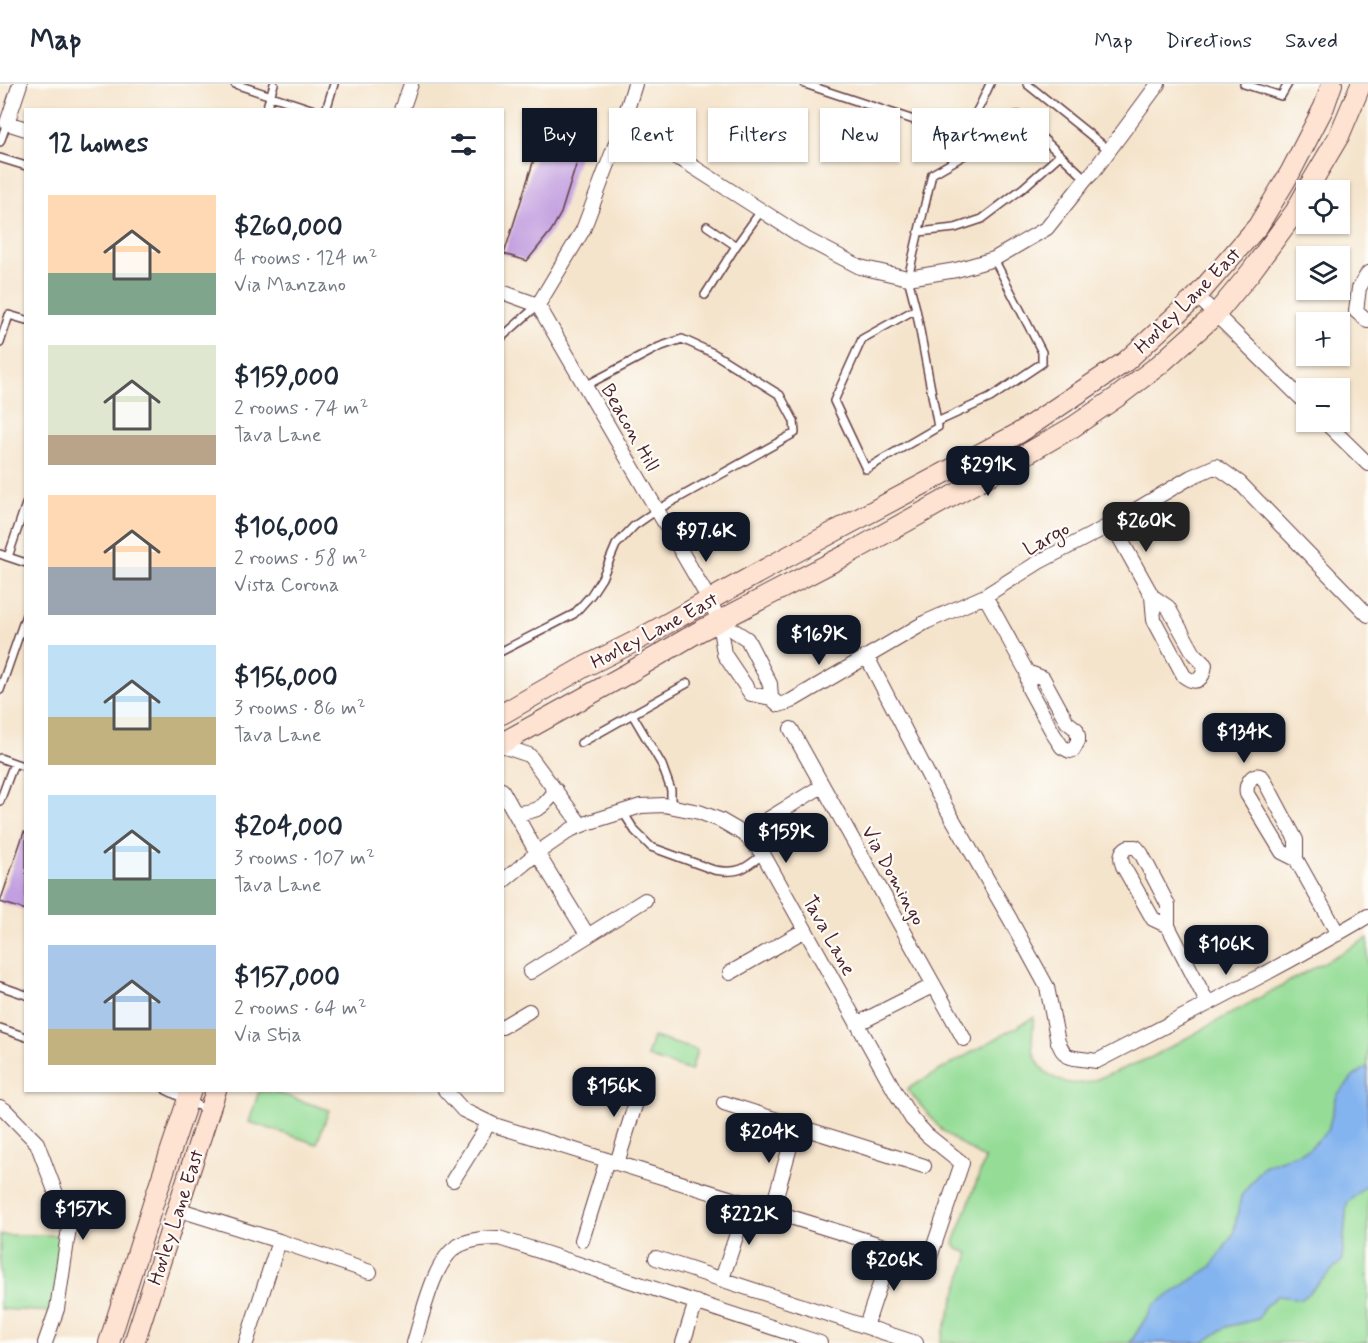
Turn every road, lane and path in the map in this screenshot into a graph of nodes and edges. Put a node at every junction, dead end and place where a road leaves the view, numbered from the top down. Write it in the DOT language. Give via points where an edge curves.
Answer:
graph roads {
  1 [pos="20,84"];
  2 [pos="235,84"];
  3 [pos="274,84"];
  4 [pos="334,84"];
  5 [pos="411,84"];
  6 [pos="635,84"];
  7 [pos="805,84"];
  8 [pos="990,84"];
  9 [pos="1027,84"];
  10 [pos="1158,84"];
  11 [pos="1244,84"];
  12 [pos="1288,84"];
  13 [pos="1332,84"];
  14 [pos="1361,84"];
  15 [pos="270,96"];
  16 [pos="267,108"];
  17 [pos="308,108"];
  18 [pos="327,108"];
  19 [pos="403,108"];
  20 [pos="627,108"];
  21 [pos="7,123"];
  22 [pos="24,128"];
  23 [pos="0,142"];
  24 [pos="1109,150"];
  25 [pos="1060,155"];
  26 [pos="0,158"];
  27 [pos="609,161"];
  28 [pos="686,162"];
  29 [pos="24,165"];
  30 [pos="1086,179"];
  31 [pos="1313,180"];
  32 [pos="1296,210"];
  33 [pos="761,211"];
  34 [pos="707,226"];
  35 [pos="919,232"];
  36 [pos="736,246"];
  37 [pos="994,259"];
  38 [pos="1368,273"];
  39 [pos="908,278"];
  40 [pos="504,293"];
  41 [pos="705,296"];
  42 [pos="1197,296"];
  43 [pos="538,305"];
  44 [pos="916,309"];
  45 [pos="1216,314"];
  46 [pos="24,319"];
  47 [pos="1368,321"];
  48 [pos="504,335"];
  49 [pos="0,343"];
  50 [pos="585,386"];
  51 [pos="1296,393"];
  52 [pos="937,422"];
  53 [pos="1335,432"];
  54 [pos="1368,464"];
  55 [pos="24,510"];
  56 [pos="657,510"];
  57 [pos="1112,524"];
  58 [pos="0,554"];
  59 [pos="8,557"];
  60 [pos="24,562"];
  61 [pos="985,596"];
  62 [pos="1152,596"];
  63 [pos="710,601"];
  64 [pos="1366,610"];
  65 [pos="24,621"];
  66 [pos="719,621"];
  67 [pos="504,650"];
  68 [pos="867,657"];
  69 [pos="1028,672"];
  70 [pos="688,683"];
  71 [pos="0,690"];
  72 [pos="771,698"];
  73 [pos="504,713"];
  74 [pos="632,714"];
  75 [pos="791,729"];
  76 [pos="504,743"];
  77 [pos="581,743"];
  78 [pos="504,745"];
  79 [pos="0,758"];
  80 [pos="14,763"];
  81 [pos="24,766"];
  82 [pos="822,786"];
  83 [pos="556,790"];
  84 [pos="504,794"];
  85 [pos="0,801"];
  86 [pos="671,807"];
  87 [pos="623,812"];
  88 [pos="515,813"];
  89 [pos="581,825"];
  90 [pos="744,834"];
  91 [pos="537,853"];
  92 [pos="762,855"];
  93 [pos="1296,858"];
  94 [pos="504,880"];
  95 [pos="645,900"];
  96 [pos="1368,916"];
  97 [pos="1168,926"];
  98 [pos="806,930"];
  99 [pos="1338,934"];
  100 [pos="588,936"];
  101 [pos="530,972"];
  102 [pos="730,973"];
  103 [pos="934,985"];
  104 [pos="0,986"];
  105 [pos="24,994"];
  106 [pos="1208,1004"];
  107 [pos="529,1011"];
  108 [pos="857,1024"];
  109 [pos="504,1026"];
  110 [pos="0,1028"];
  111 [pos="24,1036"];
  112 [pos="964,1039"];
  113 [pos="642,1083"];
  114 [pos="174,1092"];
  115 [pos="215,1092"];
  116 [pos="447,1092"];
  117 [pos="189,1096"];
  118 [pos="724,1103"];
  119 [pos="0,1107"];
  120 [pos="209,1111"];
  121 [pos="489,1123"];
  122 [pos="796,1126"];
  123 [pos="612,1161"];
  124 [pos="924,1166"];
  125 [pos="453,1180"];
  126 [pos="747,1203"];
  127 [pos="177,1209"];
  128 [pos="771,1210"];
  129 [pos="582,1240"];
  130 [pos="279,1241"];
  131 [pos="892,1248"];
  132 [pos="657,1258"];
  133 [pos="370,1272"];
  134 [pos="722,1279"];
  135 [pos="696,1302"];
  136 [pos="866,1326"];
  137 [pos="45,1343"];
  138 [pos="109,1343"];
  139 [pos="134,1343"];
  140 [pos="246,1343"];
  141 [pos="414,1343"];
  142 [pos="683,1343"];
  143 [pos="820,1343"];
  144 [pos="916,1343"];
  1 -- 21 [label="street"];
  2 -- 15 [label="lane"];
  3 -- 15 [label="lane"];
  4 -- 18 [label="lane"];
  5 -- 19 [label="street"];
  6 -- 20 [label="street"];
  7 -- 8 [label="lane" via="955,132 973,117"];
  9 -- 24 [label="lane"];
  10 -- 24 [label="street"];
  11 -- 12 [label="lane" via="1281,96"];
  13 -- 42 [label="main road, Hovley Lane East" via="1290,173 1258,226"];
  14 -- 31 [label="main road, Hovley Lane East" via="1339,136"];
  15 -- 16 [label="lane"];
  15 -- 17 [label="lane"];
  21 -- 22 [label="street"];
  21 -- 23 [label="lane"];
  24 -- 30 [label="street"];
  25 -- 30 [label="lane"];
  25 -- 35 [label="lane" via="982,219 955,228"];
  25 -- 35 [label="lane" via="1018,115 985,122 964,155 932,174"];
  26 -- 29 [label="lane"];
  27 -- 43 [label="street" via="583,230"];
  28 -- 33 [label="street"];
  30 -- 37 [label="street" via="1047,228"];
  32 -- 45 [label="main road, Hovley Lane East"];
  33 -- 36 [label="lane"];
  33 -- 39 [label="street" via="860,267"];
  34 -- 36 [label="lane"];
  35 -- 39 [label="lane"];
  36 -- 41 [label="lane"];
  37 -- 39 [label="street"];
  37 -- 52 [label="lane" via="1042,352 1042,363 990,398"];
  38 -- 47 [label="street" via="1359,288 1356,311"];
  39 -- 44 [label="lane"];
  40 -- 43 [label="street"];
  42 -- 45 [label="street"];
  42 -- 63 [label="main road, Hovley Lane East" via="1125,362 1019,433"];
  43 -- 48 [label="lane"];
  43 -- 50 [label="street, Beacon Hill"];
  44 -- 52 [label="lane"];
  44 -- 52 [label="lane" via="862,339 834,401 866,469 938,428"];
  45 -- 51 [label="street"];
  45 -- 66 [label="main road, Hovley Lane East" via="1159,365 1073,427 877,538"];
  46 -- 49 [label="lane" via="9,315"];
  50 -- 56 [label="street, Beacon Hill"];
  50 -- 56 [label="lane" via="659,346 682,339 780,395 794,422 795,433"];
  53 -- 54 [label="street"];
  55 -- 59 [label="lane"];
  56 -- 63 [label="street, Beacon Hill"];
  56 -- 67 [label="lane" via="616,545 602,578 574,614"];
  57 -- 61 [label="street, Largo"];
  57 -- 62 [label="street"];
  57 -- 64 [label="street, Largo" via="1215,466 1240,483"];
  58 -- 59 [label="lane"];
  59 -- 60 [label="lane"];
  61 -- 68 [label="street, Largo" via="926,622"];
  61 -- 69 [label="street"];
  62 -- 62 [label="street" via="1154,620 1184,676 1199,680 1205,665 1194,654 1168,607"];
  63 -- 66 [label="street, Largo"];
  63 -- 73 [label="main road, Hovley Lane East"];
  65 -- 71 [label="lane"];
  66 -- 72 [label="street" via="747,639 770,684"];
  66 -- 72 [label="street, Largo" via="724,654 751,694"];
  66 -- 76 [label="main road, Hovley Lane East"];
  68 -- 72 [label="street, Largo" via="791,701 779,705"];
  68 -- 106 [label="street" via="936,790 1047,987 1058,1042 1067,1056 1097,1061"];
  69 -- 69 [label="street" via="1029,689 1054,735 1062,747 1073,750 1078,741 1076,729 1067,722 1043,678"];
  70 -- 74 [label="lane"];
  74 -- 77 [label="lane"];
  74 -- 86 [label="lane" via="662,765 671,790"];
  75 -- 82 [label="street, Via Domingo"];
  78 -- 83 [label="street" via="530,755"];
  79 -- 80 [label="lane"];
  80 -- 81 [label="lane"];
  80 -- 85 [label="lane"];
  82 -- 90 [label="street"];
  82 -- 103 [label="street, Via Domingo"];
  83 -- 88 [label="street" via="537,810"];
  83 -- 89 [label="street"];
  84 -- 88 [label="street"];
  86 -- 87 [label="street, Tava Lane" via="641,806"];
  86 -- 90 [label="street, Tava Lane" via="699,812"];
  87 -- 89 [label="street, Tava Lane"];
  87 -- 92 [label="lane" via="634,831 651,847 714,870 745,868"];
  88 -- 91 [label="street"];
  89 -- 91 [label="street, Tava Lane"];
  90 -- 92 [label="street, Tava Lane"];
  91 -- 94 [label="street, Tava Lane"];
  91 -- 100 [label="street"];
  92 -- 98 [label="street, Tava Lane"];
  93 -- 93 [label="street" via="1296,840 1263,778 1256,775 1248,783 1247,794 1282,852"];
  93 -- 99 [label="street"];
  95 -- 100 [label="street"];
  96 -- 99 [label="street"];
  97 -- 97 [label="street" via="1168,905 1141,853 1136,847 1124,848 1123,866 1154,919"];
  97 -- 106 [label="street"];
  98 -- 102 [label="street"];
  98 -- 108 [label="street, Tava Lane"];
  99 -- 106 [label="street"];
  100 -- 101 [label="street"];
  103 -- 108 [label="street"];
  103 -- 112 [label="street, Via Domingo"];
  104 -- 105 [label="lane"];
  107 -- 109 [label="street"];
  108 -- 131 [label="street, Tava Lane" via="912,1119 962,1163 929,1260"];
  110 -- 111 [label="lane"];
  113 -- 123 [label="street"];
  114 -- 117 [label="lane"];
  115 -- 120 [label="main road, Hovley Lane East"];
  116 -- 121 [label="street" via="463,1110"];
  117 -- 120 [label="lane"];
  117 -- 138 [label="main road, Hovley Lane East"];
  118 -- 122 [label="street"];
  119 -- 137 [label="street" via="37,1143 69,1228 57,1309"];
  120 -- 127 [label="main road, Hovley Lane East"];
  121 -- 123 [label="street"];
  121 -- 125 [label="street"];
  122 -- 124 [label="street"];
  122 -- 128 [label="street"];
  123 -- 126 [label="street"];
  123 -- 129 [label="street"];
  126 -- 128 [label="street"];
  126 -- 134 [label="street"];
  127 -- 130 [label="street"];
  127 -- 139 [label="main road, Hovley Lane East"];
  128 -- 131 [label="street"];
  130 -- 133 [label="street"];
  130 -- 140 [label="street"];
  131 -- 136 [label="street"];
  132 -- 134 [label="street"];
  134 -- 136 [label="street"];
  135 -- 141 [label="street" via="516,1243 483,1238 456,1247 445,1258 436,1273"];
  135 -- 142 [label="street"];
  135 -- 143 [label="street"];
  136 -- 144 [label="street"];
}
